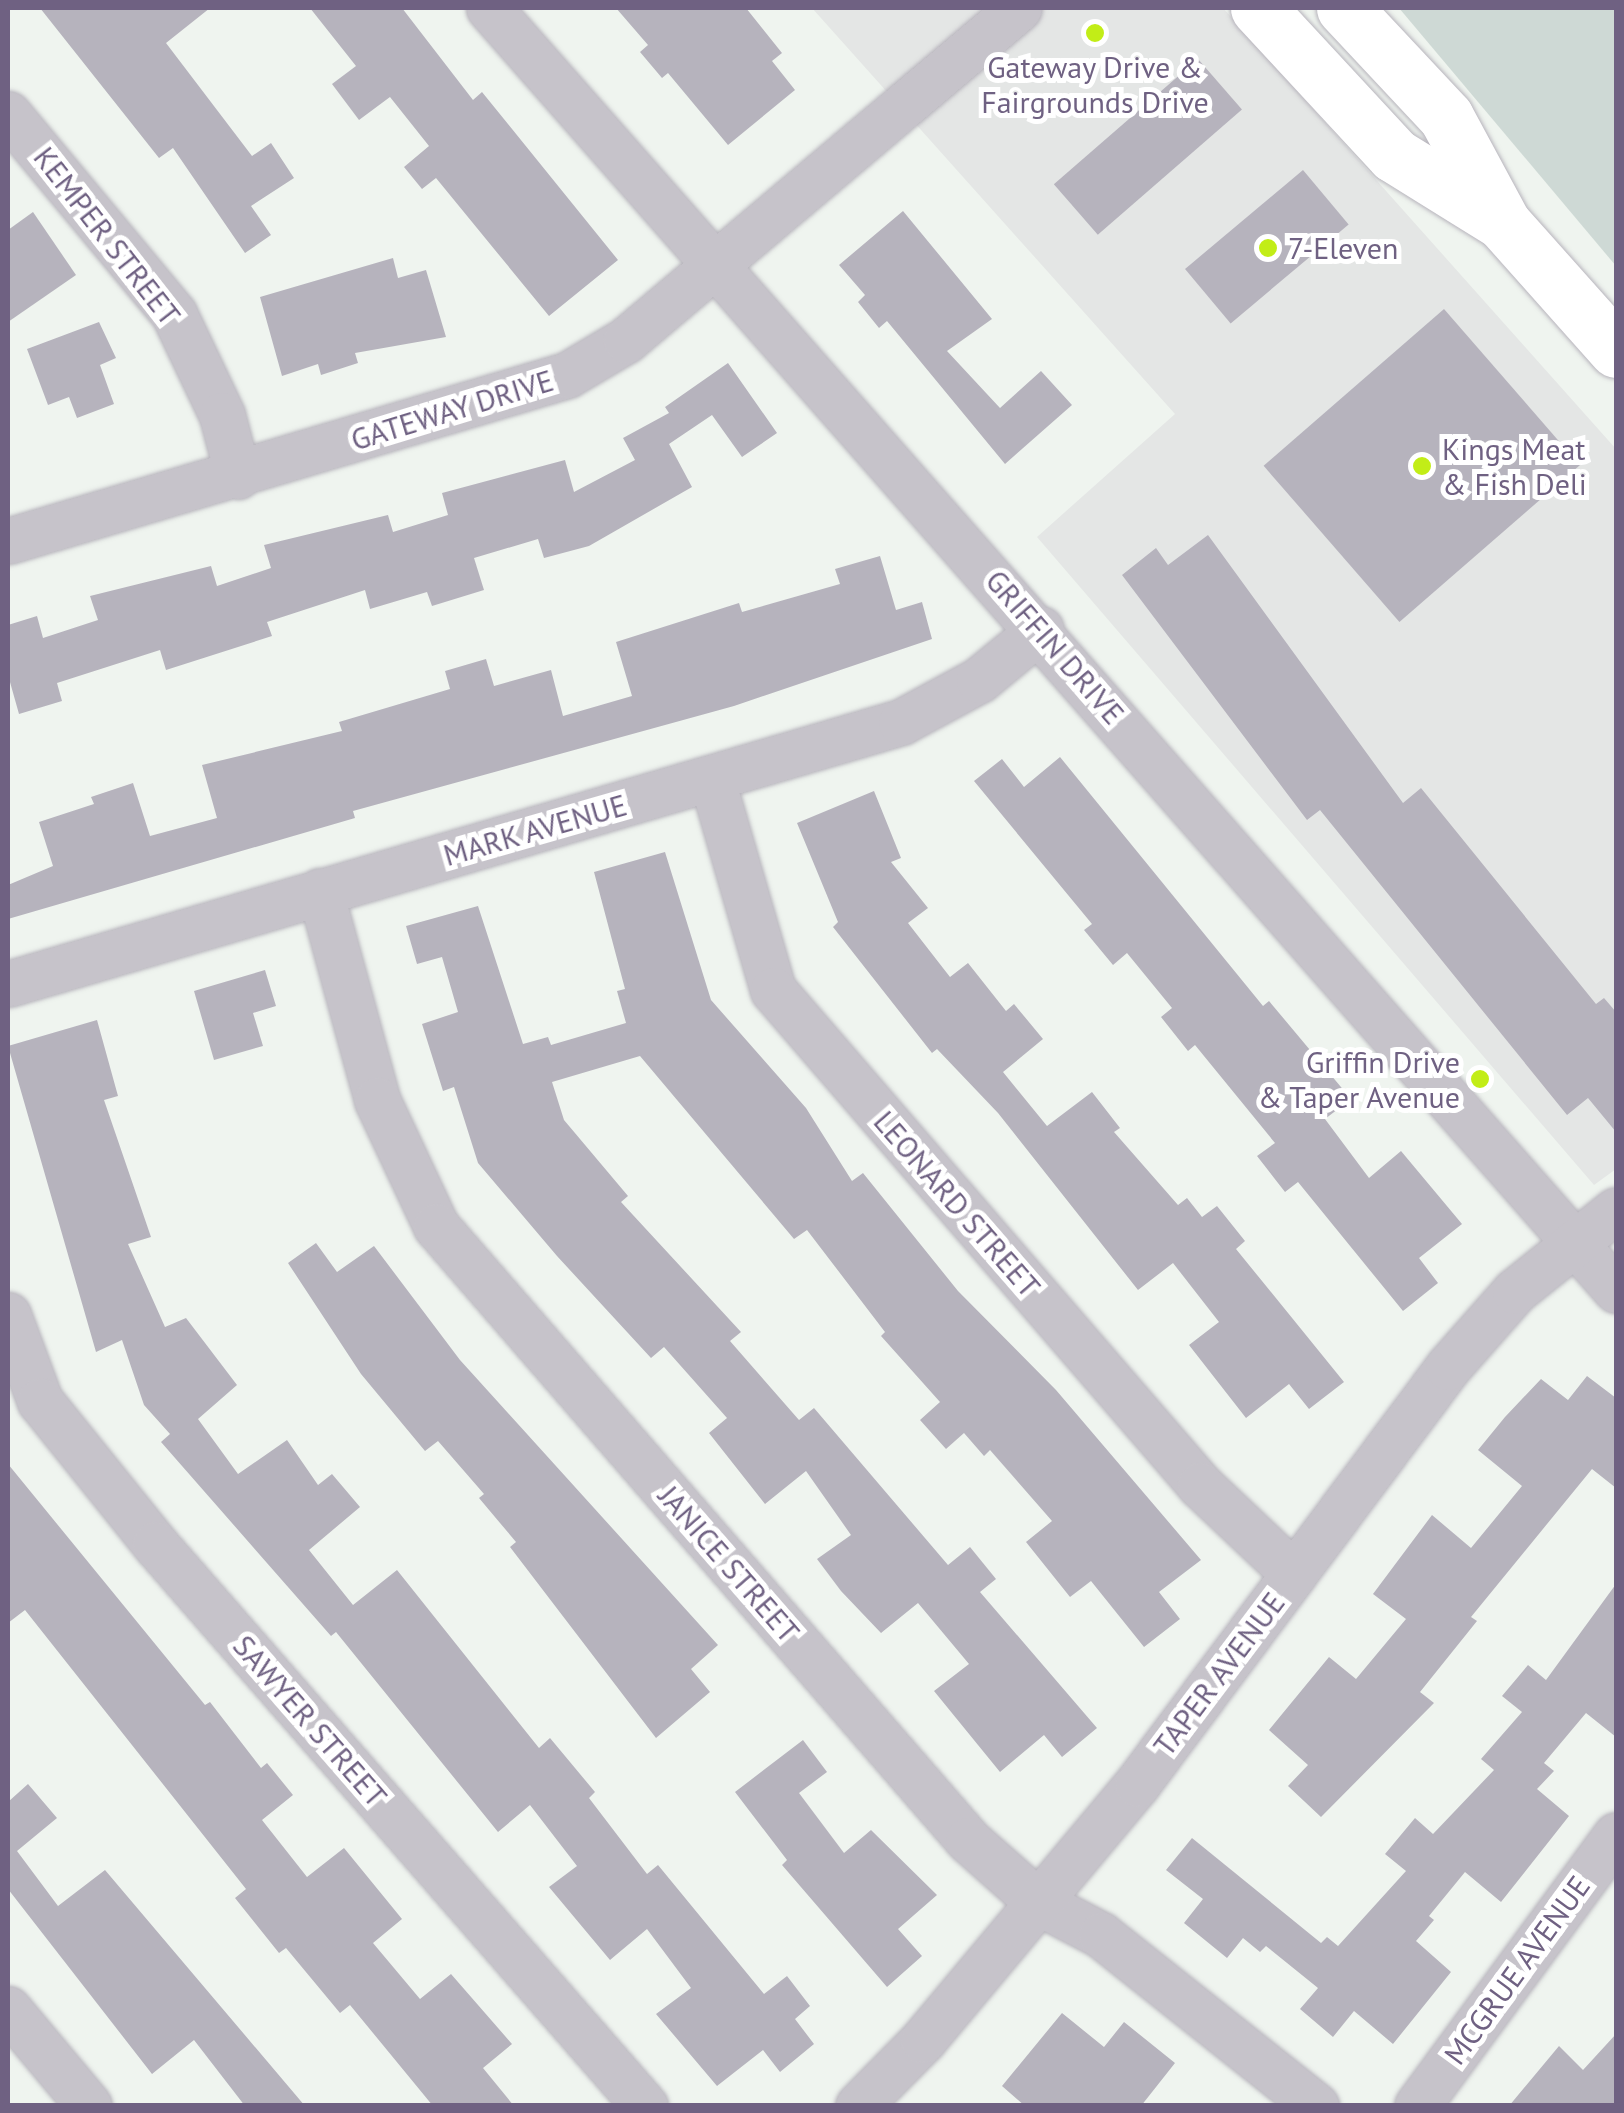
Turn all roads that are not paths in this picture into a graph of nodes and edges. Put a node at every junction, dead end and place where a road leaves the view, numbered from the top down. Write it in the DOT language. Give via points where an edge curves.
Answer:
graph roads {
  1 [pos="488,8"];
  2 [pos="1019,8"];
  3 [pos="1258,8"];
  4 [pos="1344,8"];
  5 [pos="8,114"];
  6 [pos="1503,223"];
  7 [pos="717,264"];
  8 [pos="1616,350"];
  9 [pos="238,476"];
  10 [pos="8,541"];
  11 [pos="1041,629"];
  12 [pos="712,780"];
  13 [pos="320,891"];
  14 [pos="8,984"];
  15 [pos="1616,1210"];
  16 [pos="1578,1244"];
  17 [pos="1616,1290"];
  18 [pos="8,1315"];
  19 [pos="1294,1574"];
  20 [pos="1616,1835"];
  21 [pos="1038,1902"];
  22 [pos="8,2009"];
  23 [pos="89,2106"];
  24 [pos="645,2106"];
  25 [pos="858,2106"];
  26 [pos="1316,2106"];
  27 [pos="1418,2106"];
  1 -- 7 [label="street, GRIFFIN DRIVE"];
  2 -- 7 [label="street, GATEWAY DRIVE"];
  3 -- 6 [label="main road" via="1394,154"];
  4 -- 6 [label="main road" via="1446,116"];
  5 -- 9 [label="street, KEMPER STREET" via="174,314 222,415"];
  6 -- 8 [label="main road"];
  7 -- 9 [label="street, GATEWAY DRIVE" via="626,340 567,374"];
  7 -- 11 [label="street, GRIFFIN DRIVE"];
  9 -- 10 [label="street, GATEWAY DRIVE"];
  11 -- 12 [label="street, MARK AVENUE" via="936,707"];
  11 -- 16 [label="street, GRIFFIN DRIVE"];
  12 -- 13 [label="street, MARK AVENUE"];
  12 -- 19 [label="street, LEONARD STREET" via="773,990 1200,1485"];
  13 -- 14 [label="street, MARK AVENUE"];
  13 -- 21 [label="street, JANICE STREET" via="377,1100 436,1226 968,1840"];
  15 -- 16 [label="street, TAPER AVENUE"];
  16 -- 17 [label="street, GRIFFIN DRIVE"];
  16 -- 19 [label="street, TAPER AVENUE" via="1515,1291 1448,1367"];
  18 -- 24 [label="street, SAWYER STREET" via="40,1400 108,1486"];
  19 -- 21 [label="street, TAPER AVENUE"];
  20 -- 27 [label="street, MCGRUE AVENUE"];
  21 -- 25 [label="street, TAPER AVENUE"];
  21 -- 26 [label="street, JANICE STREET" via="1101,1935"];
  22 -- 23 [label="street"];
}
